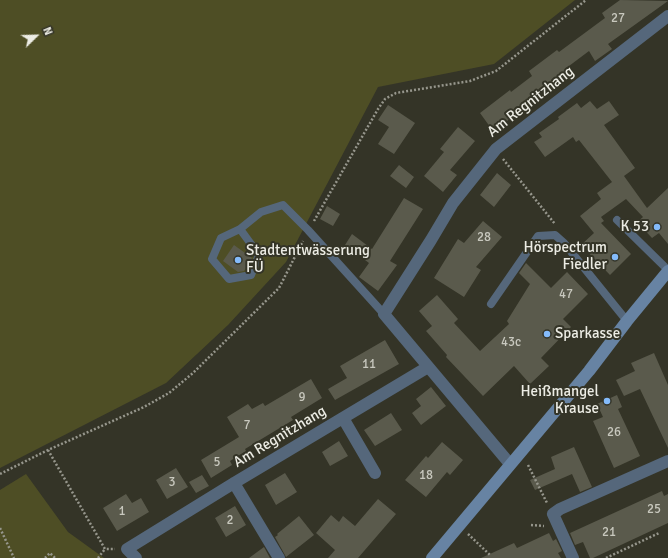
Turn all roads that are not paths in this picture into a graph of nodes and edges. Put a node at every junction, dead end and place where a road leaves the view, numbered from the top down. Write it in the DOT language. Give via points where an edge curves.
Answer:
graph roads {
  1 [pos="668,16"];
  2 [pos="617,220"];
  3 [pos="240,229"];
  4 [pos="668,271"];
  5 [pos="491,304"];
  6 [pos="384,314"];
  7 [pos="626,321"];
  8 [pos="428,367"];
  9 [pos="342,418"];
  10 [pos="668,461"];
  11 [pos="510,464"];
  12 [pos="375,473"];
  13 [pos="234,483"];
  14 [pos="136,558"];
  15 [pos="279,558"];
  16 [pos="432,558"];
  17 [pos="573,558"];
  1 -- 6 [label="street, Am Regnitzhang" via="496,149 453,203"];
  2 -- 4 [label="lane"];
  3 -- 3 [label="lane" via="221,238 212,258 229,279 251,275 259,255"];
  3 -- 6 [label="lane" via="260,212 283,204"];
  4 -- 7 [label="main road"];
  5 -- 7 [label="lane" via="538,236 555,235"];
  6 -- 8 [label="street"];
  7 -- 11 [label="main road" via="589,371"];
  8 -- 9 [label="street, Am Regnitzhang"];
  8 -- 11 [label="street"];
  9 -- 12 [label="street, Am Regnitzhang"];
  9 -- 13 [label="street, Am Regnitzhang"];
  10 -- 17 [label="street" via="553,514"];
  11 -- 16 [label="main road"];
  13 -- 14 [label="street, Am Regnitzhang" via="128,549"];
  13 -- 15 [label="street, Am Regnitzhang"];
}
